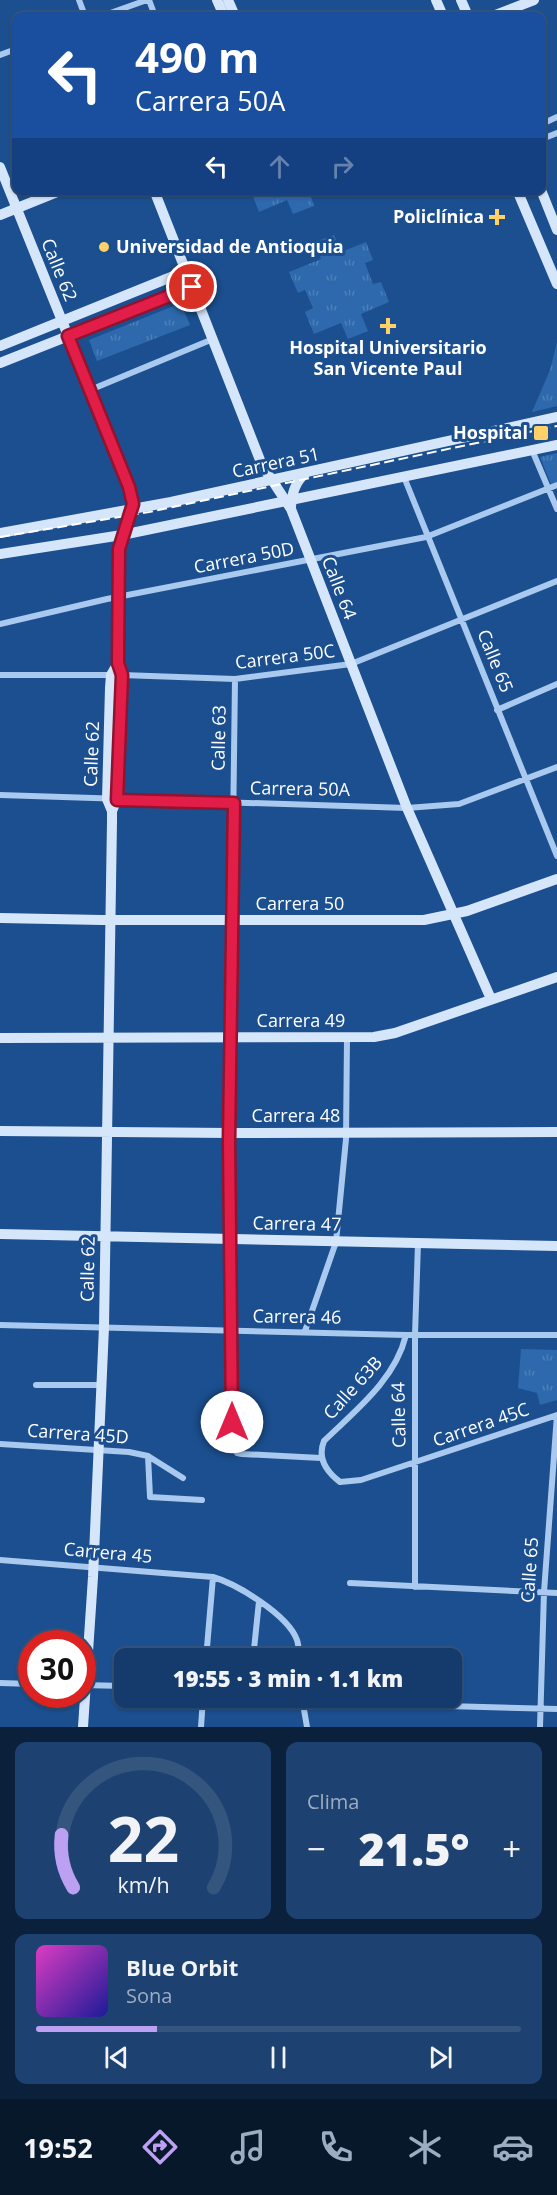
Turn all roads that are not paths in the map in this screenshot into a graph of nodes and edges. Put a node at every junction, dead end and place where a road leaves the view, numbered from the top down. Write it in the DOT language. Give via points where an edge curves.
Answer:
graph roads {
  1 [pos="148,0"];
  2 [pos="534,0"];
  3 [pos="114,12"];
  4 [pos="503,12"];
  5 [pos="0,167"];
  6 [pos="50,195"];
  7 [pos="156,195"];
  8 [pos="519,195"];
  9 [pos="543,195"];
  10 [pos="17,209"];
  11 [pos="0,215"];
  12 [pos="557,230"];
  13 [pos="186,272"];
  14 [pos="557,284"];
  15 [pos="192,287"];
  16 [pos="62,321"];
  17 [pos="68,336"];
  18 [pos="213,339"];
  19 [pos="0,346"];
  20 [pos="0,363"];
  21 [pos="90,390"];
  22 [pos="557,417"];
  23 [pos="557,445"];
  24 [pos="532,450"];
  25 [pos="307,473"];
  26 [pos="404,477"];
  27 [pos="272,481"];
  28 [pos="557,485"];
  29 [pos="548,488"];
  30 [pos="290,504"];
  31 [pos="557,509"];
  32 [pos="131,510"];
  33 [pos="0,533"];
  34 [pos="122,535"];
  35 [pos="426,537"];
  36 [pos="0,554"];
  37 [pos="311,560"];
  38 [pos="557,581"];
  39 [pos="119,597"];
  40 [pos="460,620"];
  41 [pos="0,624"];
  42 [pos="351,664"];
  43 [pos="0,675"];
  44 [pos="116,675"];
  45 [pos="235,679"];
  46 [pos="557,684"];
  47 [pos="497,710"];
  48 [pos="557,767"];
  49 [pos="526,779"];
  50 [pos="0,795"];
  51 [pos="112,799"];
  52 [pos="234,803"];
  53 [pos="407,808"];
  54 [pos="557,856"];
  55 [pos="557,879"];
  56 [pos="453,913"];
  57 [pos="0,918"];
  58 [pos="111,920"];
  59 [pos="233,921"];
  60 [pos="557,977"];
  61 [pos="491,999"];
  62 [pos="0,1038"];
  63 [pos="109,1038"];
  64 [pos="232,1038"];
  65 [pos="347,1038"];
  66 [pos="0,1131"];
  67 [pos="107,1132"];
  68 [pos="346,1132"];
  69 [pos="557,1132"];
  70 [pos="230,1133"];
  71 [pos="0,1234"];
  72 [pos="105,1237"];
  73 [pos="231,1240"];
  74 [pos="336,1242"];
  75 [pos="418,1243"];
  76 [pos="557,1246"];
  77 [pos="0,1324"];
  78 [pos="104,1327"];
  79 [pos="231,1330"];
  80 [pos="305,1331"];
  81 [pos="406,1335"];
  82 [pos="415,1335"];
  83 [pos="557,1335"];
  84 [pos="36,1385"];
  85 [pos="101,1385"];
  86 [pos="557,1415"];
  87 [pos="0,1444"];
  88 [pos="97,1450"];
  89 [pos="148,1456"];
  90 [pos="321,1458"];
  91 [pos="416,1463"];
  92 [pos="183,1478"];
  93 [pos="202,1500"];
  94 [pos="0,1560"];
  95 [pos="93,1568"];
  96 [pos="213,1577"];
  97 [pos="350,1583"];
  98 [pos="415,1587"];
  99 [pos="544,1592"];
  100 [pos="557,1593"];
  101 [pos="259,1601"];
  102 [pos="88,1630"];
  103 [pos="207,1648"];
  104 [pos="254,1648"];
  105 [pos="298,1648"];
  106 [pos="0,1683"];
  107 [pos="18,1684"];
  108 [pos="96,1685"];
  109 [pos="114,1686"];
  110 [pos="462,1705"];
  111 [pos="83,1708"];
  112 [pos="202,1708"];
  113 [pos="303,1708"];
  114 [pos="541,1708"];
  115 [pos="557,1709"];
  116 [pos="83,1727"];
  117 [pos="201,1727"];
  118 [pos="307,1727"];
  119 [pos="540,1727"];
  1 -- 3 [label="street"];
  2 -- 4 [label="main road"];
  5 -- 10 [label="main road, Calle 62"];
  6 -- 10 [label="main road"];
  7 -- 13 [label="main road, Calle 64"];
  8 -- 14 [label="main road"];
  9 -- 12 [label="main road"];
  10 -- 11 [label="main road"];
  10 -- 16 [label="main road, Calle 62"];
  13 -- 15 [label="main road, Calle 64"];
  13 -- 16 [label="main road"];
  15 -- 17 [label="main road"];
  15 -- 18 [label="main road, Calle 64"];
  16 -- 17 [label="main road, Calle 62"];
  16 -- 19 [label="main road"];
  17 -- 20 [label="main road"];
  17 -- 21 [label="main road, Calle 62"];
  18 -- 21 [label="street"];
  18 -- 27 [label="main road, Calle 64" via="262,465"];
  21 -- 32 [label="main road, Calle 62" via="129,487"];
  22 -- 25 [label="main road, Carrera 51"];
  23 -- 24 [label="main road"];
  24 -- 26 [label="main road"];
  24 -- 29 [label="street"];
  25 -- 27 [label="main road, Carrera 51"];
  25 -- 30 [label="main road" via="298,482"];
  26 -- 30 [label="main road"];
  26 -- 35 [label="street, Calle 65"];
  27 -- 30 [label="main road, Calle 64"];
  27 -- 32 [label="main road, Carrera 51"];
  28 -- 29 [label="street, Carrera 50D"];
  29 -- 31 [label="street"];
  29 -- 35 [label="street, Carrera 50D"];
  30 -- 34 [label="main road"];
  30 -- 37 [label="main road, Calle 64"];
  32 -- 33 [label="main road, Carrera 51"];
  32 -- 34 [label="main road, Calle 62"];
  34 -- 36 [label="main road"];
  34 -- 39 [label="main road, Calle 62"];
  35 -- 37 [label="street, Carrera 50D"];
  35 -- 40 [label="street, Calle 65"];
  37 -- 39 [label="street, Carrera 50D"];
  37 -- 42 [label="main road, Calle 64"];
  38 -- 40 [label="street, Carrera 50C"];
  39 -- 41 [label="street, Carrera 50D"];
  39 -- 44 [label="main road, Calle 62"];
  40 -- 42 [label="street, Carrera 50C"];
  40 -- 47 [label="street, Calle 65"];
  42 -- 45 [label="street, Carrera 50C"];
  42 -- 53 [label="main road, Calle 64"];
  43 -- 44 [label="street, Carrera 50C"];
  44 -- 45 [label="street, Carrera 50C"];
  44 -- 51 [label="main road, Calle 62"];
  45 -- 52 [label="street, Calle 63"];
  46 -- 47 [label="street"];
  47 -- 49 [label="street, Calle 65"];
  48 -- 49 [label="street, Carrera 50A"];
  49 -- 53 [label="street, Carrera 50A" via="459,804"];
  49 -- 54 [label="street, Calle 65"];
  50 -- 51 [label="street, Carrera 50A"];
  51 -- 52 [label="street, Carrera 50A"];
  51 -- 58 [label="main road, Calle 62"];
  52 -- 53 [label="street, Carrera 50A"];
  52 -- 59 [label="street, Calle 63"];
  53 -- 56 [label="main road, Calle 64"];
  55 -- 56 [label="main road, Carrera 50"];
  56 -- 59 [label="main road, Carrera 50" via="424,920"];
  56 -- 61 [label="main road, Calle 64"];
  57 -- 58 [label="main road, Carrera 50"];
  58 -- 59 [label="main road, Carrera 50"];
  58 -- 63 [label="main road, Calle 62"];
  59 -- 64 [label="street, Calle 63"];
  60 -- 61 [label="main road, Carrera 49"];
  61 -- 65 [label="main road, Carrera 49" via="396,1033"];
  62 -- 63 [label="main road, Carrera 49"];
  63 -- 64 [label="main road, Carrera 49"];
  63 -- 67 [label="main road, Calle 62"];
  64 -- 65 [label="main road, Carrera 49"];
  64 -- 70 [label="street, Calle 63"];
  65 -- 68 [label="street"];
  66 -- 67 [label="main road, Carrera 48"];
  67 -- 70 [label="main road, Carrera 48"];
  67 -- 72 [label="main road, Calle 62"];
  68 -- 69 [label="main road, Carrera 48"];
  68 -- 70 [label="main road, Carrera 48"];
  68 -- 74 [label="street"];
  70 -- 73 [label="street, Calle 63"];
  71 -- 72 [label="main road, Carrera 47"];
  72 -- 73 [label="main road, Carrera 47"];
  72 -- 78 [label="main road, Calle 62"];
  73 -- 74 [label="main road, Carrera 47"];
  73 -- 79 [label="street, Calle 63"];
  74 -- 75 [label="main road, Carrera 47"];
  74 -- 80 [label="street"];
  75 -- 76 [label="main road, Carrera 47"];
  75 -- 82 [label="street, Calle 64"];
  77 -- 78 [label="street, Carrera 46"];
  78 -- 79 [label="street, Carrera 46"];
  78 -- 85 [label="main road, Calle 62"];
  79 -- 80 [label="street, Carrera 46"];
  79 -- 90 [label="street, Calle 63" via="232,1445 237,1453"];
  80 -- 81 [label="street, Carrera 46"];
  81 -- 82 [label="street, Carrera 46"];
  81 -- 90 [label="street, Calle 63B" via="394,1366 324,1441"];
  82 -- 83 [label="street, Carrera 46"];
  82 -- 91 [label="street, Calle 64"];
  84 -- 85 [label="street"];
  85 -- 88 [label="main road, Calle 62"];
  86 -- 91 [label="street, Carrera 45C"];
  86 -- 99 [label="street, Calle 65"];
  87 -- 88 [label="street, Carrera 45D"];
  88 -- 89 [label="street, Carrera 45D"];
  88 -- 95 [label="main road, Calle 62"];
  89 -- 92 [label="street, Carrera 45D"];
  89 -- 93 [label="street" via="150,1497"];
  90 -- 91 [label="street, Carrera 45C" via="340,1482"];
  91 -- 98 [label="street, Calle 64"];
  94 -- 95 [label="street, Carrera 45"];
  95 -- 96 [label="street, Carrera 45"];
  95 -- 102 [label="main road, Calle 62"];
  96 -- 101 [label="street" via="236,1585"];
  96 -- 103 [label="street"];
  97 -- 98 [label="street"];
  98 -- 99 [label="street"];
  99 -- 100 [label="street"];
  99 -- 114 [label="street, Calle 65"];
  101 -- 104 [label="street"];
  101 -- 105 [label="street" via="285,1624 297,1639"];
  106 -- 107 [label="street"];
  108 -- 109 [label="street"];
  110 -- 114 [label="street"];
  111 -- 116 [label="main road, Calle 62"];
  112 -- 117 [label="street"];
  113 -- 118 [label="street"];
  114 -- 115 [label="street"];
  114 -- 119 [label="street, Calle 65"];
}
